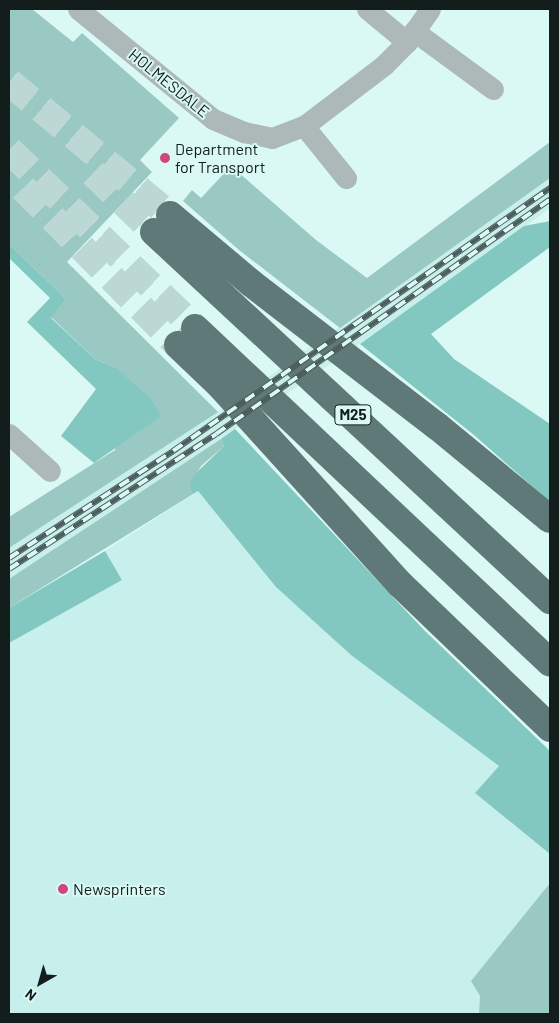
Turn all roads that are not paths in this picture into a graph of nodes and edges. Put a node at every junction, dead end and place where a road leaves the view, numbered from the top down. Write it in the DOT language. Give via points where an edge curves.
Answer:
graph roads {
  1 [pos="78,9"];
  2 [pos="367,9"];
  3 [pos="430,9"];
  4 [pos="411,37"];
  5 [pos="493,89"];
  6 [pos="304,126"];
  7 [pos="346,178"];
  8 [pos="9,434"];
  9 [pos="50,471"];
  10 [pos="550,519"];
  11 [pos="550,600"];
  12 [pos="550,663"];
  13 [pos="550,728"];
  1 -- 6 [label="street, HOLMESDALE" via="213,119 244,132 272,138"];
  2 -- 4 [label="street"];
  3 -- 4 [label="street, HOLMESDALE"];
  4 -- 5 [label="street"];
  4 -- 6 [label="street, HOLMESDALE" via="384,65"];
  6 -- 7 [label="street"];
  8 -- 9 [label="street"];
  10 -- 11 [label="highway, M25" via="437,426 251,283 162,224"];
  12 -- 13 [label="highway, M25" via="187,336 220,385 400,584"];
}
